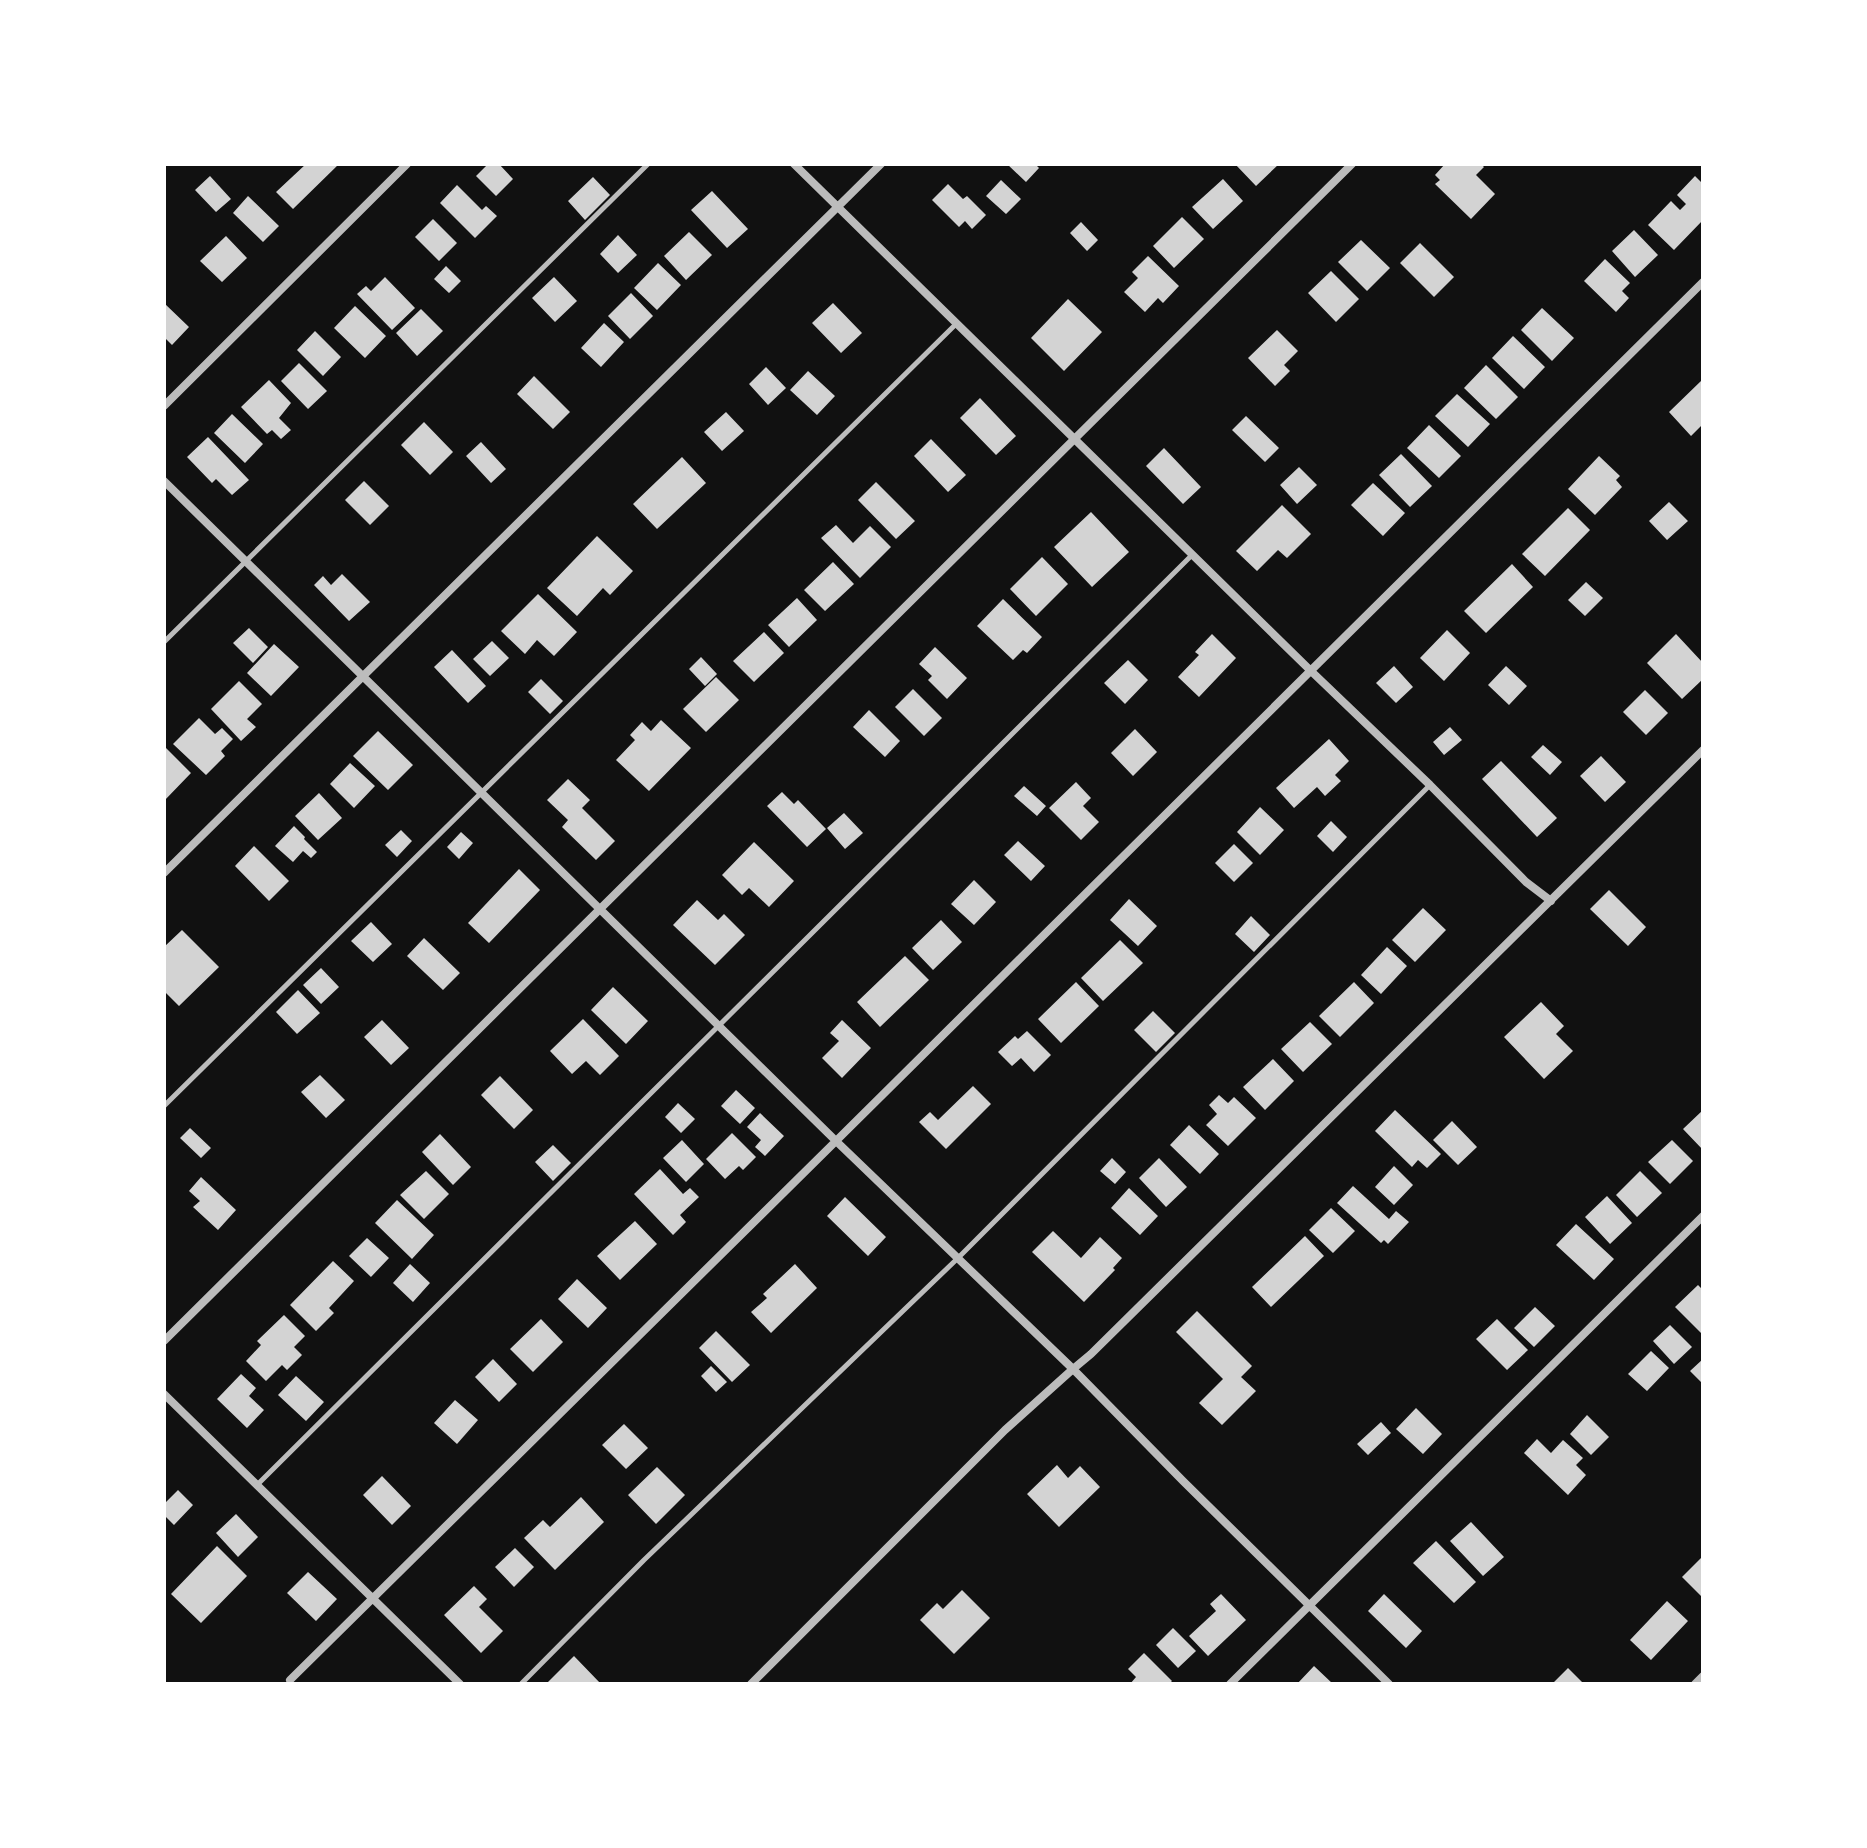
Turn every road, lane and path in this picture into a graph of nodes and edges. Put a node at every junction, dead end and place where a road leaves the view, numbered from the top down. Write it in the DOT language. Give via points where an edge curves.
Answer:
graph roads {
  1 [pos="407,164"];
  2 [pos="648,164"];
  3 [pos="794,164"];
  4 [pos="881,164"];
  5 [pos="1352,164"];
  6 [pos="838,207"];
  7 [pos="1703,282"];
  8 [pos="957,323"];
  9 [pos="164,406"];
  10 [pos="1074,439"];
  11 [pos="164,481"];
  12 [pos="1192,555"];
  13 [pos="246,561"];
  14 [pos="164,642"];
  15 [pos="1311,671"];
  16 [pos="363,676"];
  17 [pos="1703,750"];
  18 [pos="1430,785"];
  19 [pos="482,792"];
  20 [pos="164,873"];
  21 [pos="1551,901"];
  22 [pos="600,909"];
  23 [pos="719,1026"];
  24 [pos="164,1106"];
  25 [pos="836,1141"];
  26 [pos="1703,1216"];
  27 [pos="958,1258"];
  28 [pos="164,1341"];
  29 [pos="1073,1369"];
  30 [pos="164,1394"];
  31 [pos="257,1485"];
  32 [pos="373,1599"];
  33 [pos="1310,1605"];
  34 [pos="1703,1676"];
  35 [pos="290,1680"];
  36 [pos="460,1684"];
  37 [pos="521,1684"];
  38 [pos="751,1684"];
  39 [pos="1230,1684"];
  40 [pos="1389,1684"];
  41 [pos="1695,1684"];
  1 -- 9 [label="street"];
  2 -- 13 [label="lane"];
  3 -- 6 [label="street"];
  4 -- 6 [label="street"];
  5 -- 10 [label="street"];
  6 -- 8 [label="street"];
  6 -- 16 [label="street"];
  7 -- 15 [label="street"];
  8 -- 10 [label="street"];
  8 -- 19 [label="lane"];
  10 -- 12 [label="street"];
  10 -- 22 [label="street"];
  11 -- 13 [label="street"];
  12 -- 15 [label="street"];
  12 -- 23 [label="lane"];
  13 -- 14 [label="lane"];
  13 -- 16 [label="street"];
  15 -- 18 [label="street"];
  15 -- 25 [label="street"];
  16 -- 19 [label="street"];
  16 -- 20 [label="street"];
  17 -- 21 [label="street"];
  18 -- 21 [label="street"];
  18 -- 27 [label="lane"];
  19 -- 22 [label="street"];
  19 -- 24 [label="lane"];
  21 -- 29 [label="street"];
  22 -- 23 [label="street"];
  22 -- 28 [label="street"];
  23 -- 25 [label="street"];
  23 -- 31 [label="lane"];
  25 -- 27 [label="street"];
  25 -- 32 [label="street"];
  26 -- 33 [label="street"];
  27 -- 29 [label="street"];
  27 -- 37 [label="lane"];
  29 -- 33 [label="street"];
  29 -- 38 [label="street"];
  30 -- 31 [label="street"];
  31 -- 32 [label="street"];
  32 -- 35 [label="street"];
  32 -- 36 [label="street"];
  33 -- 39 [label="street"];
  33 -- 40 [label="street"];
  34 -- 41 [label="street"];
}
